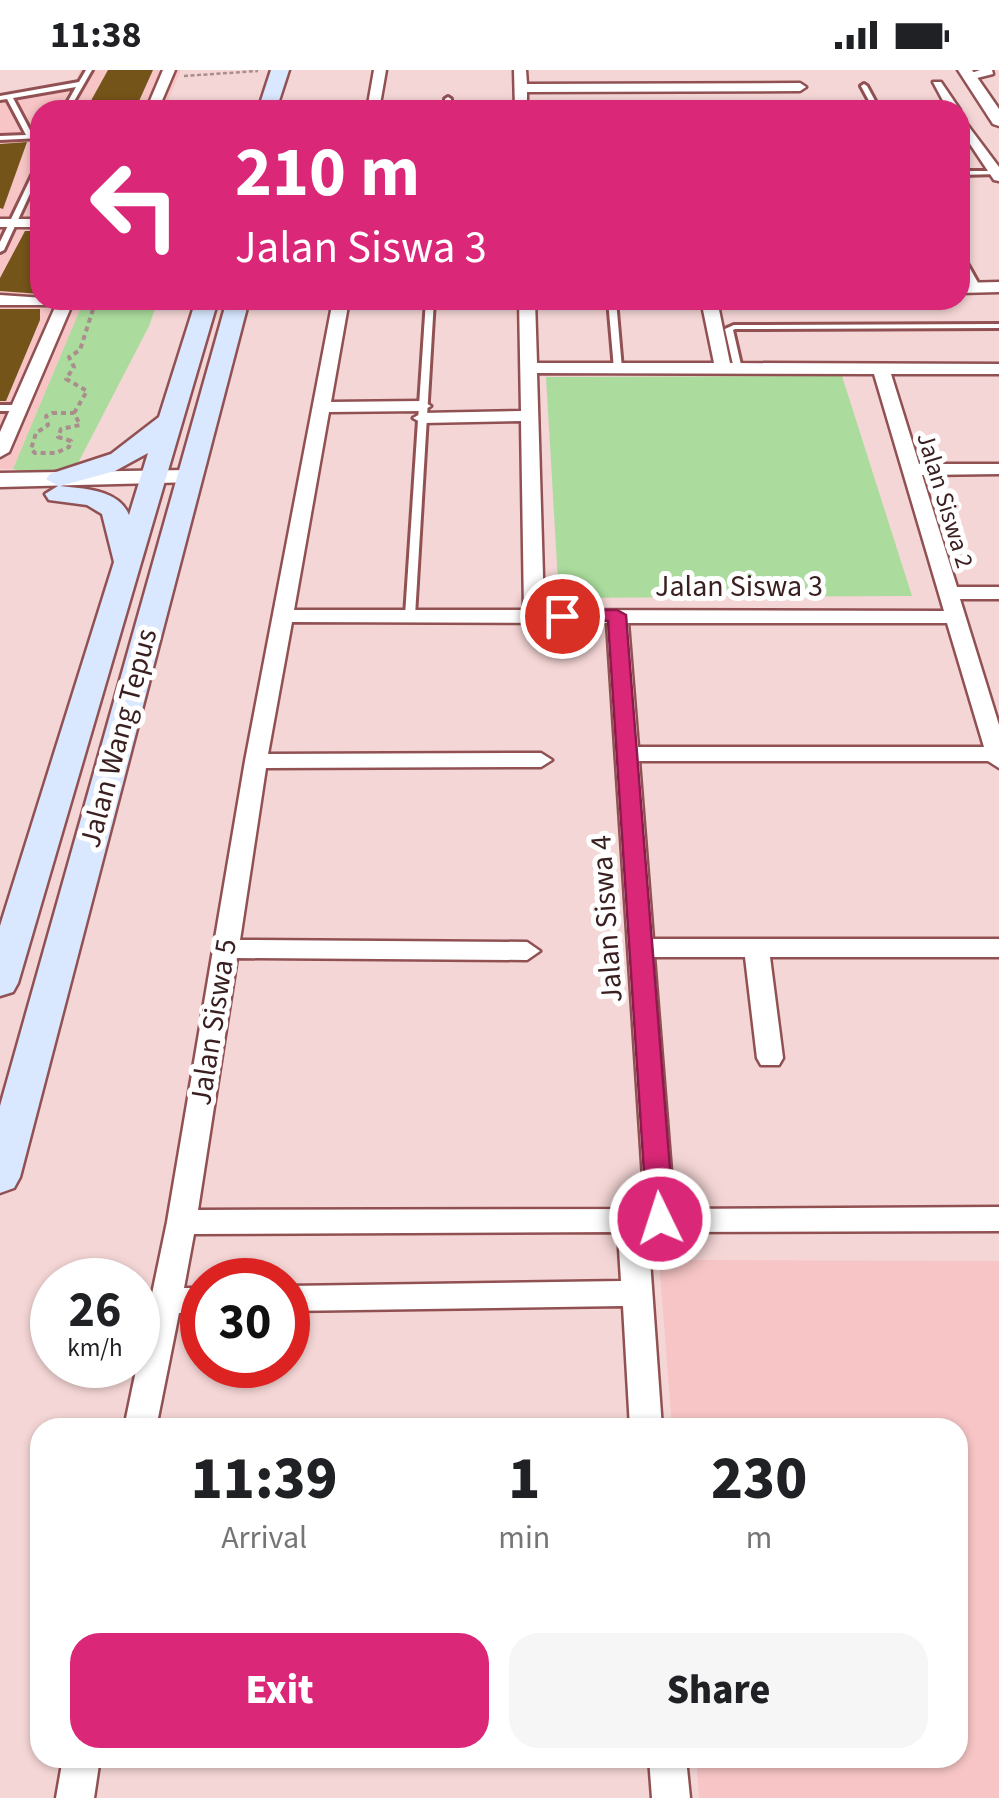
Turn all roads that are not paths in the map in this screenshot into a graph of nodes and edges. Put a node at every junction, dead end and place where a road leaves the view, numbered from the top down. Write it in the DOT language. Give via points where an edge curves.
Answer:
graph roads {
  1 [pos="89,70"];
  2 [pos="280,70"];
  3 [pos="380,70"];
  4 [pos="520,70"];
  5 [pos="792,70"];
  6 [pos="986,70"];
  7 [pos="168,73"];
  8 [pos="967,73"];
  9 [pos="80,84"];
  10 [pos="937,85"];
  11 [pos="864,86"];
  12 [pos="520,88"];
  13 [pos="4,97"];
  14 [pos="71,100"];
  15 [pos="156,100"];
  16 [pos="270,100"];
  17 [pos="375,100"];
  18 [pos="521,100"];
  19 [pos="872,100"];
  20 [pos="947,100"];
  21 [pos="997,115"];
  22 [pos="970,134"];
  23 [pos="30,136"];
  24 [pos="0,138"];
  25 [pos="970,174"];
  26 [pos="998,175"];
  27 [pos="30,182"];
  28 [pos="7,223"];
  29 [pos="0,250"];
  30 [pos="999,287"];
  31 [pos="970,288"];
  32 [pos="0,300"];
  33 [pos="30,300"];
  34 [pos="61,310"];
  35 [pos="204,310"];
  36 [pos="235,310"];
  37 [pos="339,310"];
  38 [pos="429,310"];
  39 [pos="527,310"];
  40 [pos="613,310"];
  41 [pos="712,310"];
  42 [pos="999,326"];
  43 [pos="530,368"];
  44 [pos="731,368"];
  45 [pos="618,369"];
  46 [pos="881,369"];
  47 [pos="999,369"];
  48 [pos="321,407"];
  49 [pos="9,408"];
  50 [pos="422,412"];
  51 [pos="529,416"];
  52 [pos="172,417"];
  53 [pos="0,452"];
  54 [pos="999,469"];
  55 [pos="911,470"];
  56 [pos="0,480"];
  57 [pos="152,485"];
  58 [pos="186,485"];
  59 [pos="59,487"];
  60 [pos="0,494"];
  61 [pos="127,566"];
  62 [pos="999,593"];
  63 [pos="948,594"];
  64 [pos="617,615"];
  65 [pos="282,616"];
  66 [pos="410,616"];
  67 [pos="534,616"];
  68 [pos="956,618"];
  69 [pos="627,754"];
  70 [pos="998,756"];
  71 [pos="541,760"];
  72 [pos="256,761"];
  73 [pos="756,947"];
  74 [pos="641,948"];
  75 [pos="999,948"];
  76 [pos="224,949"];
  77 [pos="527,951"];
  78 [pos="0,983"];
  79 [pos="770,1058"];
  80 [pos="0,1177"];
  81 [pos="646,1219"];
  82 [pos="999,1219"];
  83 [pos="182,1222"];
  84 [pos="637,1293"];
  85 [pos="310,1299"];
  86 [pos="166,1301"];
  87 [pos="180,1301"];
  88 [pos="142,1418"];
  89 [pos="645,1418"];
  90 [pos="80,1768"];
  91 [pos="669,1768"];
  92 [pos="75,1798"];
  93 [pos="671,1798"];
  1 -- 9 [label="lane"];
  2 -- 16 [label="main road"];
  3 -- 17 [label="street"];
  4 -- 12 [label="street"];
  5 -- 12 [label="street" via="802,93"];
  6 -- 8 [label="street"];
  7 -- 15 [label="street"];
  8 -- 21 [label="street"];
  9 -- 13 [label="lane"];
  9 -- 14 [label="lane"];
  10 -- 20 [label="street"];
  11 -- 19 [label="lane"];
  12 -- 18 [label="street"];
  13 -- 23 [label="lane"];
  22 -- 26 [label="street"];
  23 -- 24 [label="lane"];
  25 -- 26 [label="lane"];
  27 -- 28 [label="lane"];
  28 -- 29 [label="lane"];
  30 -- 31 [label="street"];
  32 -- 33 [label="street"];
  34 -- 49 [label="street"];
  35 -- 52 [label="main road, Jalan Wang Tepus"];
  36 -- 58 [label="main road, Jalan Wang Tepus"];
  37 -- 48 [label="street, Jalan Siswa 5"];
  38 -- 50 [label="lane"];
  39 -- 43 [label="street"];
  40 -- 45 [label="lane"];
  41 -- 44 [label="street"];
  42 -- 44 [label="lane" via="734,327"];
  43 -- 45 [label="street"];
  43 -- 51 [label="street"];
  44 -- 45 [label="street"];
  44 -- 46 [label="street"];
  46 -- 47 [label="street"];
  46 -- 55 [label="street, Jalan Siswa 2"];
  48 -- 50 [label="street"];
  48 -- 65 [label="street, Jalan Siswa 5"];
  49 -- 53 [label="street"];
  50 -- 51 [label="street"];
  50 -- 66 [label="lane"];
  51 -- 67 [label="street"];
  52 -- 57 [label="main road, Jalan Wang Tepus"];
  52 -- 59 [label="main road" via="130,456"];
  54 -- 55 [label="street"];
  55 -- 63 [label="street, Jalan Siswa 2"];
  56 -- 59 [label="street"];
  57 -- 58 [label="street"];
  57 -- 59 [label="street"];
  57 -- 61 [label="main road, Jalan Wang Tepus"];
  58 -- 80 [label="main road, Jalan Wang Tepus"];
  59 -- 60 [label="street"];
  59 -- 61 [label="main road" via="114,510"];
  61 -- 78 [label="main road, Jalan Wang Tepus"];
  62 -- 63 [label="street"];
  63 -- 68 [label="street, Jalan Siswa 2"];
  64 -- 67 [label="street, Jalan Siswa 3"];
  64 -- 68 [label="street, Jalan Siswa 3"];
  64 -- 69 [label="street, Jalan Siswa 4"];
  65 -- 66 [label="street, Jalan Siswa 3"];
  65 -- 72 [label="street, Jalan Siswa 5"];
  66 -- 67 [label="street, Jalan Siswa 3"];
  68 -- 70 [label="street, Jalan Siswa 2"];
  69 -- 70 [label="street"];
  69 -- 74 [label="street, Jalan Siswa 4"];
  71 -- 72 [label="street"];
  72 -- 76 [label="street, Jalan Siswa 5"];
  73 -- 74 [label="street"];
  73 -- 75 [label="street"];
  73 -- 79 [label="street"];
  74 -- 81 [label="street, Jalan Siswa 4"];
  76 -- 77 [label="street"];
  76 -- 83 [label="street, Jalan Siswa 5"];
  81 -- 82 [label="street"];
  81 -- 83 [label="street"];
  81 -- 84 [label="street, Jalan Siswa 4"];
  83 -- 86 [label="street, Jalan Siswa 5"];
  84 -- 85 [label="street"];
  84 -- 89 [label="street, Jalan Siswa 4"];
  86 -- 87 [label="street"];
  86 -- 88 [label="street, Jalan Siswa 5"];
  90 -- 92 [label="street"];
  91 -- 93 [label="street"];
}
